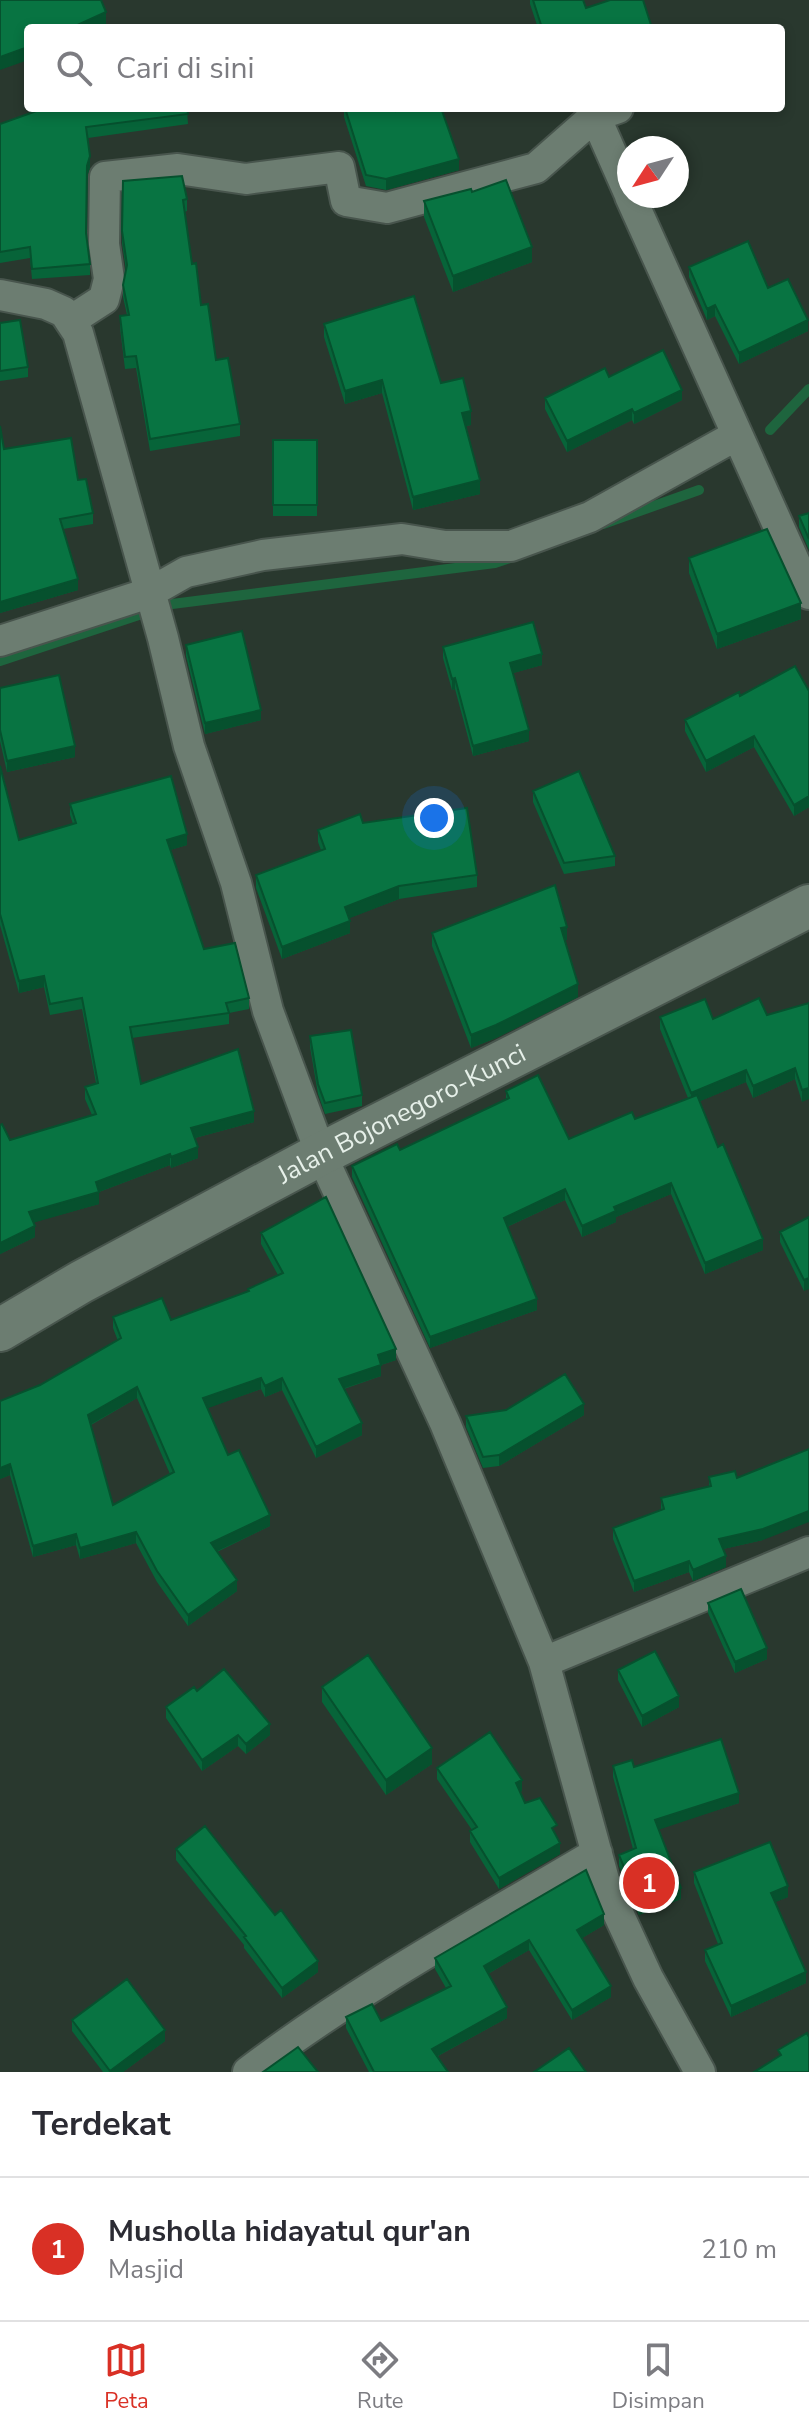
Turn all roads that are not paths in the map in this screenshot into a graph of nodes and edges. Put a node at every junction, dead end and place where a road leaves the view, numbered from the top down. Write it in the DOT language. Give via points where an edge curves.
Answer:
graph roads {
  1 [pos="606,112"];
  2 [pos="617,150"];
  3 [pos="636,208"];
  4 [pos="0,295"];
  5 [pos="70,321"];
  6 [pos="742,448"];
  7 [pos="809,594"];
  8 [pos="151,598"];
  9 [pos="0,641"];
  10 [pos="809,906"];
  11 [pos="321,1154"];
  12 [pos="0,1330"];
  13 [pos="809,1552"];
  14 [pos="544,1662"];
  15 [pos="597,1853"];
  16 [pos="248,2072"];
  17 [pos="700,2072"];
  1 -- 2 [label="street"];
  1 -- 5 [label="street" via="536,168 387,208 346,201 339,167 246,179 178,169 105,177 109,279 104,299"];
  3 -- 6 [label="street"];
  4 -- 5 [label="street" via="46,304"];
  5 -- 8 [label="street" via="78,333"];
  6 -- 7 [label="street"];
  6 -- 8 [label="street" via="590,517 511,546 445,546 402,539 263,555 186,572"];
  8 -- 9 [label="street"];
  8 -- 11 [label="street" via="189,746 236,883 268,1011"];
  10 -- 11 [label="main road, Jalan Bojonegoro-Kunci"];
  11 -- 12 [label="main road, Jalan Bojonegoro-Kunci"];
  11 -- 14 [label="street" via="445,1423"];
  13 -- 14 [label="street"];
  14 -- 15 [label="street"];
  15 -- 16 [label="street" via="383,1979"];
  15 -- 17 [label="street" via="625,1930"];
}
